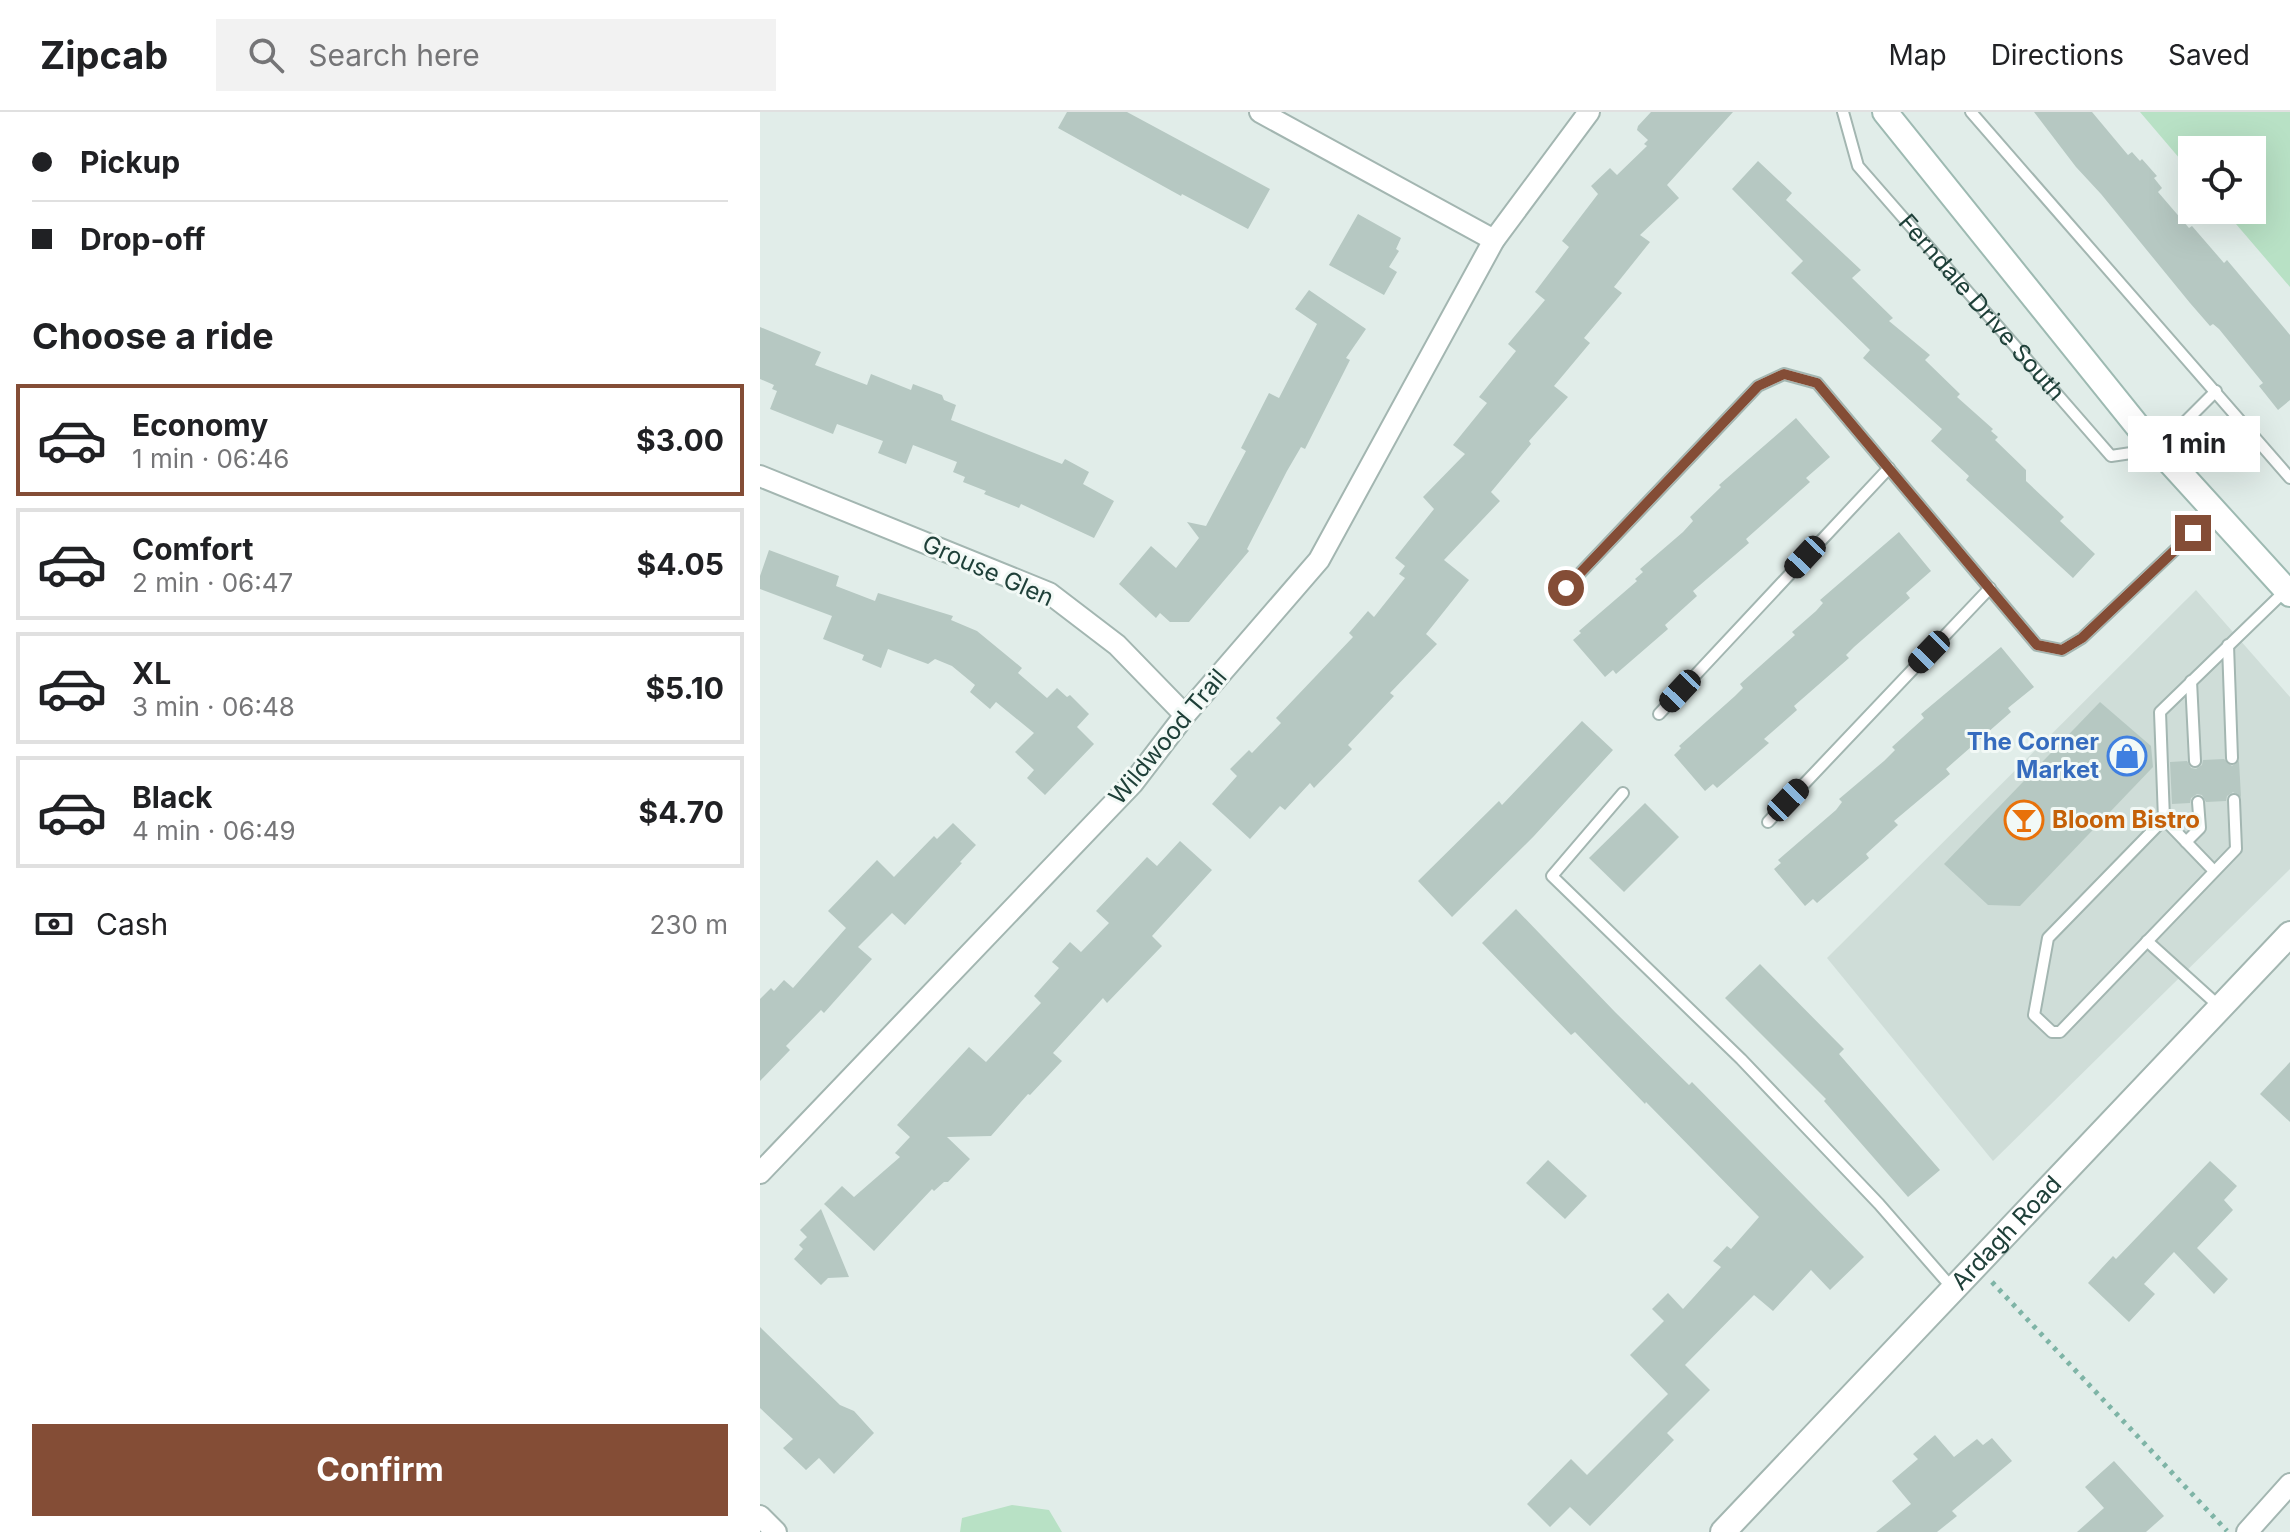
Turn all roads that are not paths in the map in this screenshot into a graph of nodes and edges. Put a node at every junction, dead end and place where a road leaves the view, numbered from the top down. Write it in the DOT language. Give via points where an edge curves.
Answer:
graph roads {
  1 [pos="1260,112"];
  2 [pos="1589,112"];
  3 [pos="1843,112"];
  4 [pos="1885,112"];
  5 [pos="1971,112"];
  6 [pos="1494,240"];
  7 [pos="2216,391"];
  8 [pos="2158,449"];
  9 [pos="1889,468"];
  10 [pos="760,476"];
  11 [pos="2290,478"];
  12 [pos="2215,512"];
  13 [pos="1566,588"];
  14 [pos="1990,588"];
  15 [pos="2288,592"];
  16 [pos="2228,645"];
  17 [pos="2191,681"];
  18 [pos="1659,714"];
  19 [pos="1185,715"];
  20 [pos="2232,758"];
  21 [pos="2195,761"];
  22 [pos="1623,793"];
  23 [pos="2234,800"];
  24 [pos="2198,802"];
  25 [pos="2164,819"];
  26 [pos="1768,822"];
  27 [pos="2186,842"];
  28 [pos="2214,871"];
  29 [pos="2290,934"];
  30 [pos="2147,941"];
  31 [pos="2220,1008"];
  32 [pos="760,1173"];
  33 [pos="1953,1289"];
  34 [pos="2290,1484"];
  35 [pos="760,1516"];
  36 [pos="776,1532"];
  37 [pos="1723,1532"];
  38 [pos="2247,1532"];
  1 -- 6 [label="street"];
  2 -- 6 [label="street, Wildwood Trail"];
  3 -- 8 [label="lane, Ferndale Drive South" via="1858,166 2111,456"];
  4 -- 8 [label="street, Ferndale Drive South"];
  5 -- 7 [label="lane"];
  6 -- 19 [label="street, Wildwood Trail" via="1319,560"];
  7 -- 8 [label="lane"];
  7 -- 11 [label="lane"];
  8 -- 12 [label="street, Ferndale Drive South"];
  9 -- 13 [label="lane" via="1817,383 1784,374 1758,386"];
  9 -- 14 [label="lane"];
  9 -- 18 [label="lane"];
  10 -- 19 [label="street, Grouse Glen" via="1049,593 1117,645"];
  12 -- 14 [label="lane" via="2082,638 2062,650 2037,645"];
  12 -- 15 [label="street, Ferndale Drive South"];
  14 -- 26 [label="lane"];
  15 -- 16 [label="lane"];
  16 -- 17 [label="lane"];
  16 -- 20 [label="lane"];
  17 -- 21 [label="lane"];
  17 -- 25 [label="lane" via="2160,712"];
  19 -- 32 [label="street, Wildwood Trail" via="1133,783"];
  22 -- 33 [label="lane" via="1552,876 1741,1059"];
  23 -- 28 [label="lane" via="2236,849"];
  24 -- 27 [label="lane" via="2200,828"];
  25 -- 27 [label="lane"];
  25 -- 30 [label="lane" via="2048,938 2034,1015 2052,1032 2060,1032"];
  27 -- 28 [label="lane"];
  28 -- 30 [label="lane"];
  29 -- 31 [label="street, Ardagh Road"];
  30 -- 31 [label="lane"];
  31 -- 33 [label="street, Ardagh Road"];
  33 -- 37 [label="street, Ardagh Road"];
  34 -- 38 [label="street"];
  35 -- 36 [label="street"];
}
